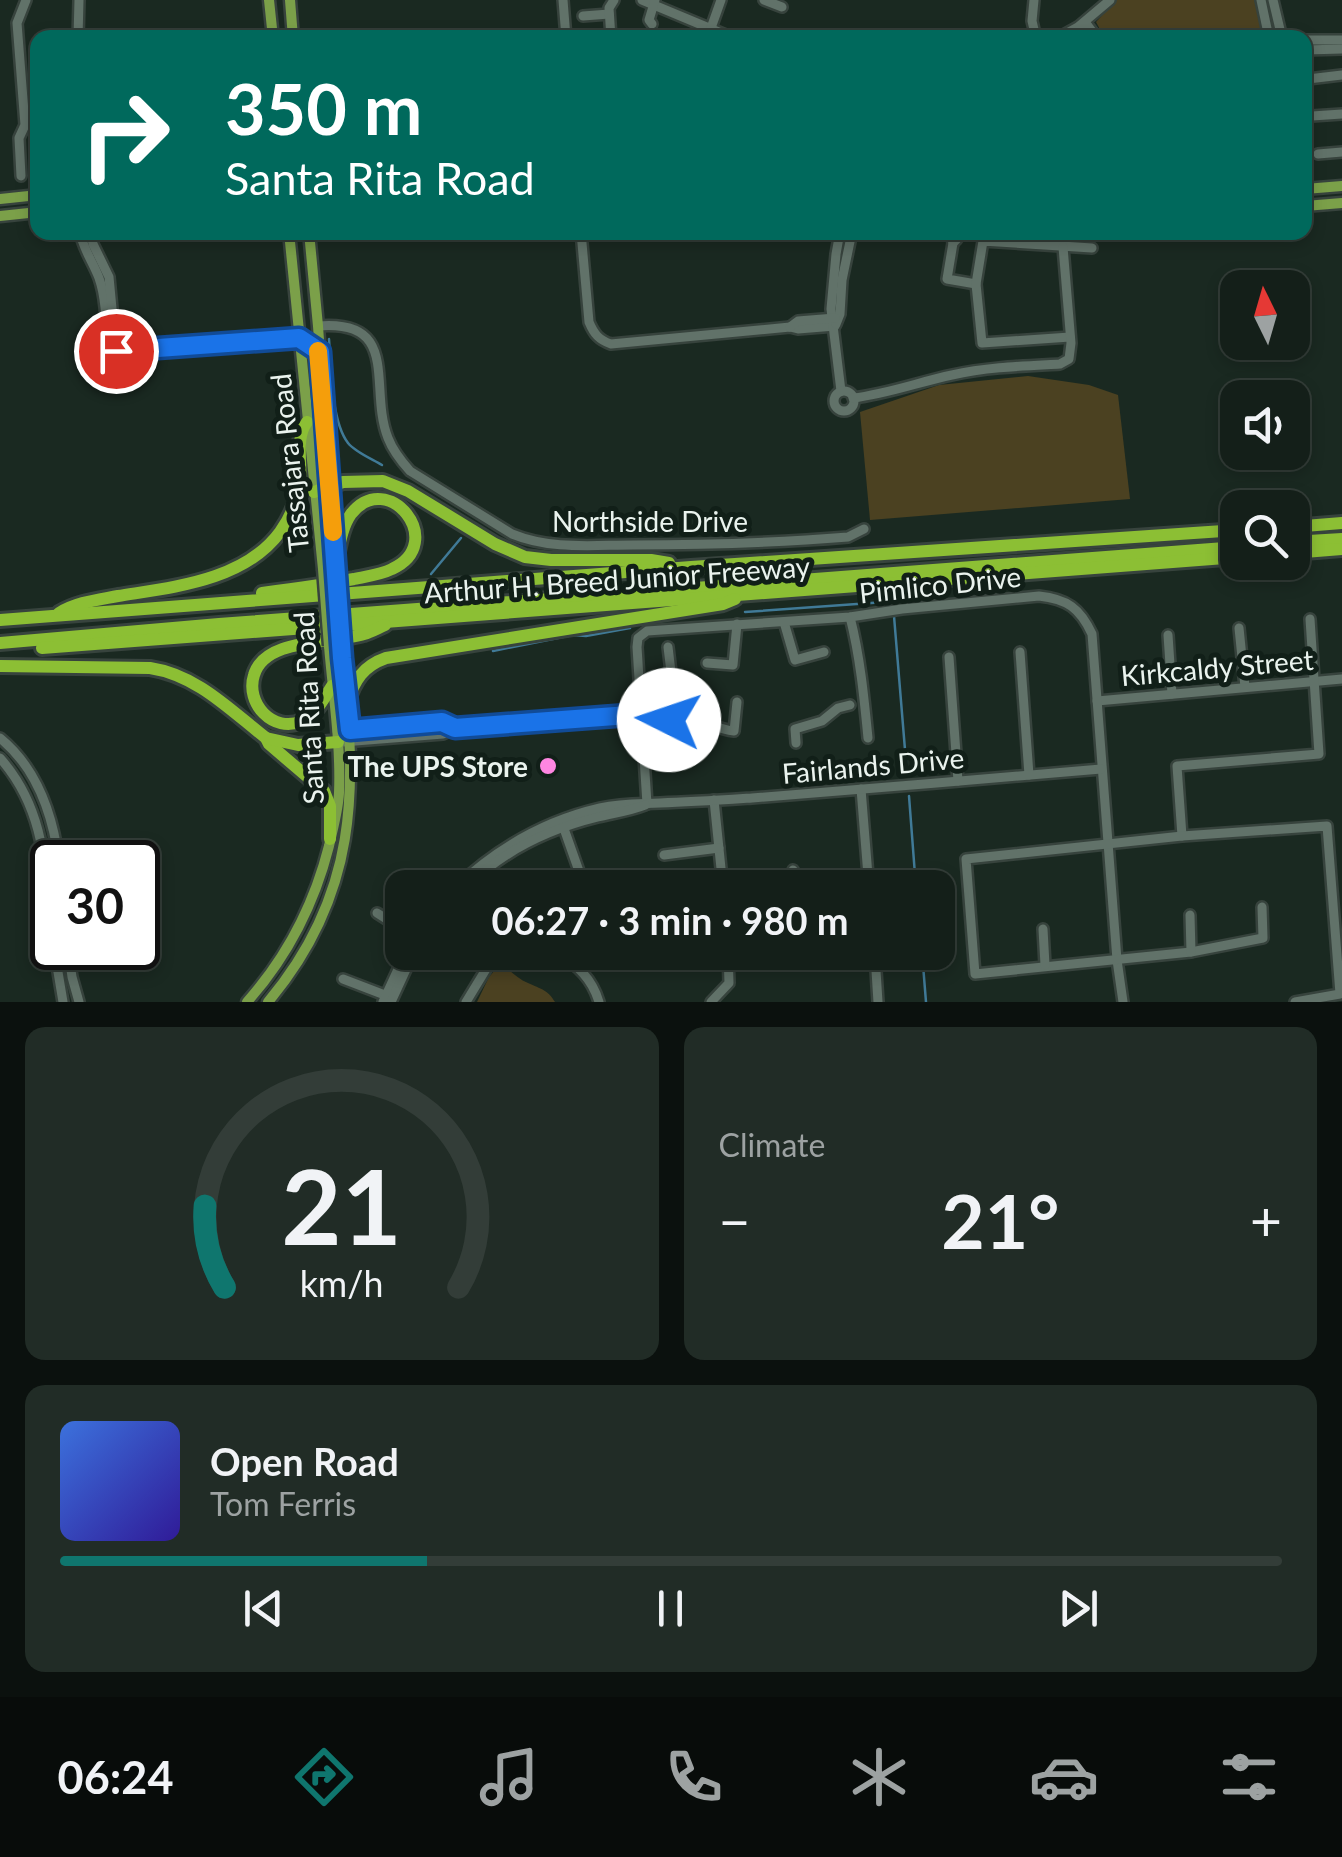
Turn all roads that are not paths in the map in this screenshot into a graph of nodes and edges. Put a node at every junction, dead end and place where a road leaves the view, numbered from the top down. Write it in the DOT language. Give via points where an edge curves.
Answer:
graph roads {
  1 [pos="26,0"];
  2 [pos="79,0"];
  3 [pos="269,0"];
  4 [pos="290,0"];
  5 [pos="564,0"];
  6 [pos="614,0"];
  7 [pos="642,0"];
  8 [pos="722,0"];
  9 [pos="764,0"];
  10 [pos="1034,0"];
  11 [pos="1110,0"];
  12 [pos="1261,0"];
  13 [pos="1274,0"];
  14 [pos="654,2"];
  15 [pos="782,7"];
  16 [pos="609,14"];
  17 [pos="583,16"];
  18 [pos="1085,22"];
  19 [pos="652,24"];
  20 [pos="711,28"];
  21 [pos="78,30"];
  22 [pos="272,30"];
  23 [pos="292,30"];
  24 [pos="566,30"];
  25 [pos="611,30"];
  26 [pos="715,30"];
  27 [pos="1034,30"];
  28 [pos="1072,30"];
  29 [pos="1092,30"];
  30 [pos="1267,30"];
  31 [pos="1280,30"];
  32 [pos="1312,40"];
  33 [pos="1342,40"];
  34 [pos="1342,49"];
  35 [pos="1312,50"];
  36 [pos="1342,75"];
  37 [pos="1312,78"];
  38 [pos="1342,114"];
  39 [pos="1312,116"];
  40 [pos="1342,152"];
  41 [pos="1318,154"];
  42 [pos="22,176"];
  43 [pos="1342,186"];
  44 [pos="1312,188"];
  45 [pos="30,196"];
  46 [pos="0,198"];
  47 [pos="1342,203"];
  48 [pos="1312,205"];
  49 [pos="30,213"];
  50 [pos="0,216"];
  51 [pos="81,240"];
  52 [pos="92,240"];
  53 [pos="290,240"];
  54 [pos="310,240"];
  55 [pos="583,240"];
  56 [pos="839,240"];
  57 [pos="850,240"];
  58 [pos="953,240"];
  59 [pos="1063,247"];
  60 [pos="1092,248"];
  61 [pos="976,284"];
  62 [pos="836,321"];
  63 [pos="318,326"];
  64 [pos="1070,337"];
  65 [pos="299,338"];
  66 [pos="112,351"];
  67 [pos="320,352"];
  68 [pos="842,391"];
  69 [pos="854,398"];
  70 [pos="307,422"];
  71 [pos="330,487"];
  72 [pos="314,492"];
  73 [pos="1342,523"];
  74 [pos="1310,525"];
  75 [pos="864,528"];
  76 [pos="1220,531"];
  77 [pos="1342,539"];
  78 [pos="1310,541"];
  79 [pos="1220,547"];
  80 [pos="1342,549"];
  81 [pos="1310,552"];
  82 [pos="1220,558"];
  83 [pos="691,567"];
  84 [pos="329,568"];
  85 [pos="747,594"];
  86 [pos="236,603"];
  87 [pos="54,616"];
  88 [pos="850,616"];
  89 [pos="1310,619"];
  90 [pos="0,620"];
  91 [pos="392,622"];
  92 [pos="784,622"];
  93 [pos="737,624"];
  94 [pos="1239,628"];
  95 [pos="1168,635"];
  96 [pos="0,643"];
  97 [pos="668,647"];
  98 [pos="0,651"];
  99 [pos="824,652"];
  100 [pos="1020,652"];
  101 [pos="949,657"];
  102 [pos="707,663"];
  103 [pos="0,666"];
  104 [pos="1342,678"];
  105 [pos="1316,681"];
  106 [pos="332,686"];
  107 [pos="1245,687"];
  108 [pos="862,691"];
  109 [pos="1172,694"];
  110 [pos="1097,701"];
  111 [pos="348,702"];
  112 [pos="737,702"];
  113 [pos="850,705"];
  114 [pos="865,710"];
  115 [pos="642,714"];
  116 [pos="675,717"];
  117 [pos="344,736"];
  118 [pos="0,738"];
  119 [pos="266,738"];
  120 [pos="868,738"];
  121 [pos="796,743"];
  122 [pos="677,754"];
  123 [pos="0,758"];
  124 [pos="1101,770"];
  125 [pos="1029,776"];
  126 [pos="958,781"];
  127 [pos="861,789"];
  128 [pos="714,800"];
  129 [pos="648,804"];
  130 [pos="563,824"];
  131 [pos="1182,836"];
  132 [pos="40,840"];
  133 [pos="57,840"];
  134 [pos="330,840"];
  135 [pos="1108,845"];
  136 [pos="719,848"];
  137 [pos="664,855"];
  138 [pos="474,870"];
  139 [pos="484,870"];
  140 [pos="578,870"];
  141 [pos="721,870"];
  142 [pos="868,870"];
  143 [pos="1262,907"];
  144 [pos="377,913"];
  145 [pos="1190,915"];
  146 [pos="385,918"];
  147 [pos="1043,929"];
  148 [pos="1191,952"];
  149 [pos="1117,960"];
  150 [pos="1045,965"];
  151 [pos="58,970"];
  152 [pos="71,970"];
  153 [pos="399,970"];
  154 [pos="404,970"];
  155 [pos="486,970"];
  156 [pos="582,970"];
  157 [pos="729,970"];
  158 [pos="876,970"];
  159 [pos="343,979"];
  160 [pos="388,999"];
  161 [pos="64,1002"];
  162 [pos="79,1002"];
  163 [pos="247,1002"];
  164 [pos="268,1002"];
  165 [pos="466,1002"];
  166 [pos="600,1002"];
  167 [pos="712,1002"];
  168 [pos="878,1002"];
  169 [pos="1124,1002"];
  170 [pos="1295,1002"];
  1 -- 42 [label="street" via="17,22"];
  2 -- 21 [label="street"];
  3 -- 22 [label="main road"];
  4 -- 23 [label="main road"];
  5 -- 24 [label="street"];
  6 -- 16 [label="street"];
  7 -- 14 [label="street"];
  8 -- 20 [label="street"];
  9 -- 15 [label="street"];
  10 -- 27 [label="street"];
  11 -- 18 [label="street"];
  12 -- 30 [label="street"];
  13 -- 31 [label="street"];
  14 -- 19 [label="street"];
  14 -- 20 [label="street"];
  16 -- 17 [label="street"];
  16 -- 25 [label="street"];
  18 -- 28 [label="street"];
  18 -- 29 [label="street"];
  20 -- 26 [label="street"];
  32 -- 33 [label="street"];
  34 -- 35 [label="street"];
  36 -- 37 [label="street"];
  38 -- 39 [label="street"];
  40 -- 41 [label="street"];
  43 -- 44 [label="main road"];
  45 -- 46 [label="main road"];
  47 -- 48 [label="main road"];
  49 -- 50 [label="main road"];
  51 -- 66 [label="street" via="99,278"];
  52 -- 66 [label="street" via="109,277"];
  53 -- 65 [label="main road, Tassajara Road"];
  54 -- 63 [label="main road, Tassajara Road"];
  55 -- 62 [label="street" via="589,322 600,340 612,344"];
  56 -- 62 [label="street" via="831,309"];
  57 -- 62 [label="street"];
  58 -- 61 [label="street" via="947,279"];
  59 -- 60 [label="street"];
  59 -- 61 [label="street" via="983,241"];
  59 -- 64 [label="street"];
  61 -- 64 [label="street" via="982,342"];
  62 -- 68 [label="street"];
  63 -- 67 [label="main road, Tassajara Road"];
  63 -- 75 [label="street, Northside Drive" via="348,326 371,342 388,438 410,471 526,540 738,545 848,537"];
  64 -- 69 [label="street" via="1069,360 1060,364 955,374"];
  65 -- 66 [label="street"];
  65 -- 67 [label="street"];
  65 -- 70 [label="main road, Tassajara Road"];
  67 -- 71 [label="main road, Tassajara Road"];
  68 -- 69 [label="street"];
  68 -- 69 [label="street" via="834,399 839,410 848,410"];
  70 -- 72 [label="main road, Tassajara Road"];
  70 -- 87 [label="highway" via="292,509 252,559 222,574 73,604"];
  71 -- 72 [label="highway"];
  71 -- 83 [label="highway" via="370,480 395,484 525,557"];
  71 -- 84 [label="main road, Tassajara Road"];
  72 -- 84 [label="main road, Tassajara Road"];
  73 -- 74 [label="highway"];
  76 -- 83 [label="highway, Arthur H. Breed Junior Freeway"];
  77 -- 78 [label="highway"];
  79 -- 96 [label="highway"];
  80 -- 81 [label="highway"];
  82 -- 85 [label="highway, Arthur H. Breed Junior Freeway"];
  83 -- 86 [label="highway, Arthur H. Breed Junior Freeway"];
  84 -- 86 [label="highway" via="360,506 380,499 408,513 413,547 392,569 252,594"];
  84 -- 106 [label="main road, Santa Rita Road, bridge"];
  84 -- 111 [label="main road, Santa Rita Road, bridge"];
  85 -- 91 [label="highway, Arthur H. Breed Junior Freeway"];
  85 -- 111 [label="highway" via="723,604 386,658 360,673"];
  86 -- 87 [label="highway, Arthur H. Breed Junior Freeway"];
  87 -- 90 [label="highway, Arthur H. Breed Junior Freeway"];
  88 -- 92 [label="street, Pimlico Drive"];
  88 -- 108 [label="street"];
  88 -- 110 [label="street, Pimlico Drive" via="1053,598 1084,617 1092,634"];
  89 -- 105 [label="street"];
  91 -- 98 [label="highway, Arthur H. Breed Junior Freeway"];
  91 -- 106 [label="highway" via="267,654 252,682 259,710 284,724 309,717"];
  92 -- 93 [label="street, Pimlico Drive"];
  92 -- 99 [label="street" via="796,660"];
  93 -- 102 [label="street" via="733,665"];
  93 -- 115 [label="street, Pimlico Drive" via="638,638"];
  94 -- 107 [label="street"];
  95 -- 109 [label="street"];
  97 -- 116 [label="street" via="677,685"];
  100 -- 125 [label="street"];
  101 -- 126 [label="street"];
  103 -- 119 [label="highway" via="166,670 200,685"];
  104 -- 105 [label="street, Kirkcaldy Street"];
  105 -- 107 [label="street, Kirkcaldy Street"];
  105 -- 131 [label="street" via="1320,754 1177,766"];
  106 -- 117 [label="main road, Santa Rita Road"];
  107 -- 109 [label="street, Kirkcaldy Street"];
  108 -- 113 [label="street"];
  108 -- 114 [label="street"];
  109 -- 110 [label="street, Kirkcaldy Street"];
  110 -- 124 [label="street, Pimlico Drive"];
  111 -- 117 [label="main road, Santa Rita Road"];
  112 -- 116 [label="street" via="734,731"];
  113 -- 114 [label="street"];
  113 -- 121 [label="street" via="796,728"];
  114 -- 120 [label="street"];
  115 -- 116 [label="street"];
  115 -- 117 [label="street" via="443,734"];
  115 -- 129 [label="street"];
  116 -- 122 [label="street"];
  117 -- 119 [label="highway" via="298,745"];
  117 -- 134 [label="main road, Santa Rita Road"];
  117 -- 164 [label="main road, Santa Rita Road" via="351,798 330,896"];
  118 -- 133 [label="street" via="44,798"];
  119 -- 134 [label="highway" via="324,791"];
  123 -- 132 [label="street" via="23,788"];
  124 -- 125 [label="street, Fairlands Drive"];
  124 -- 135 [label="street, Pimlico Drive"];
  125 -- 126 [label="street, Fairlands Drive"];
  126 -- 127 [label="street, Fairlands Drive"];
  127 -- 128 [label="street, Fairlands Drive"];
  127 -- 142 [label="street"];
  128 -- 129 [label="street, Fairlands Drive"];
  128 -- 136 [label="street"];
  129 -- 130 [label="street, Fairlands Drive" via="597,808"];
  130 -- 138 [label="street, Fairlands Drive" via="534,830"];
  130 -- 139 [label="street, Fairlands Drive"];
  130 -- 140 [label="street"];
  131 -- 135 [label="street"];
  131 -- 170 [label="street" via="1327,826 1340,994"];
  134 -- 163 [label="main road, Santa Rita Road" via="296,934"];
  135 -- 149 [label="street, Pimlico Drive"];
  135 -- 150 [label="street" via="966,858 975,974"];
  136 -- 137 [label="street"];
  136 -- 141 [label="street"];
  143 -- 148 [label="street" via="1263,938"];
  144 -- 146 [label="street"];
  145 -- 148 [label="street"];
  147 -- 150 [label="street"];
  148 -- 149 [label="street"];
  149 -- 150 [label="street"];
  149 -- 169 [label="street, Pimlico Drive"];
  151 -- 161 [label="street"];
  152 -- 162 [label="street"];
  153 -- 160 [label="street"];
  154 -- 160 [label="street"];
  155 -- 165 [label="street"];
  156 -- 166 [label="street"];
  157 -- 167 [label="street" via="729,983"];
  158 -- 168 [label="street"];
  159 -- 160 [label="street"];
}
